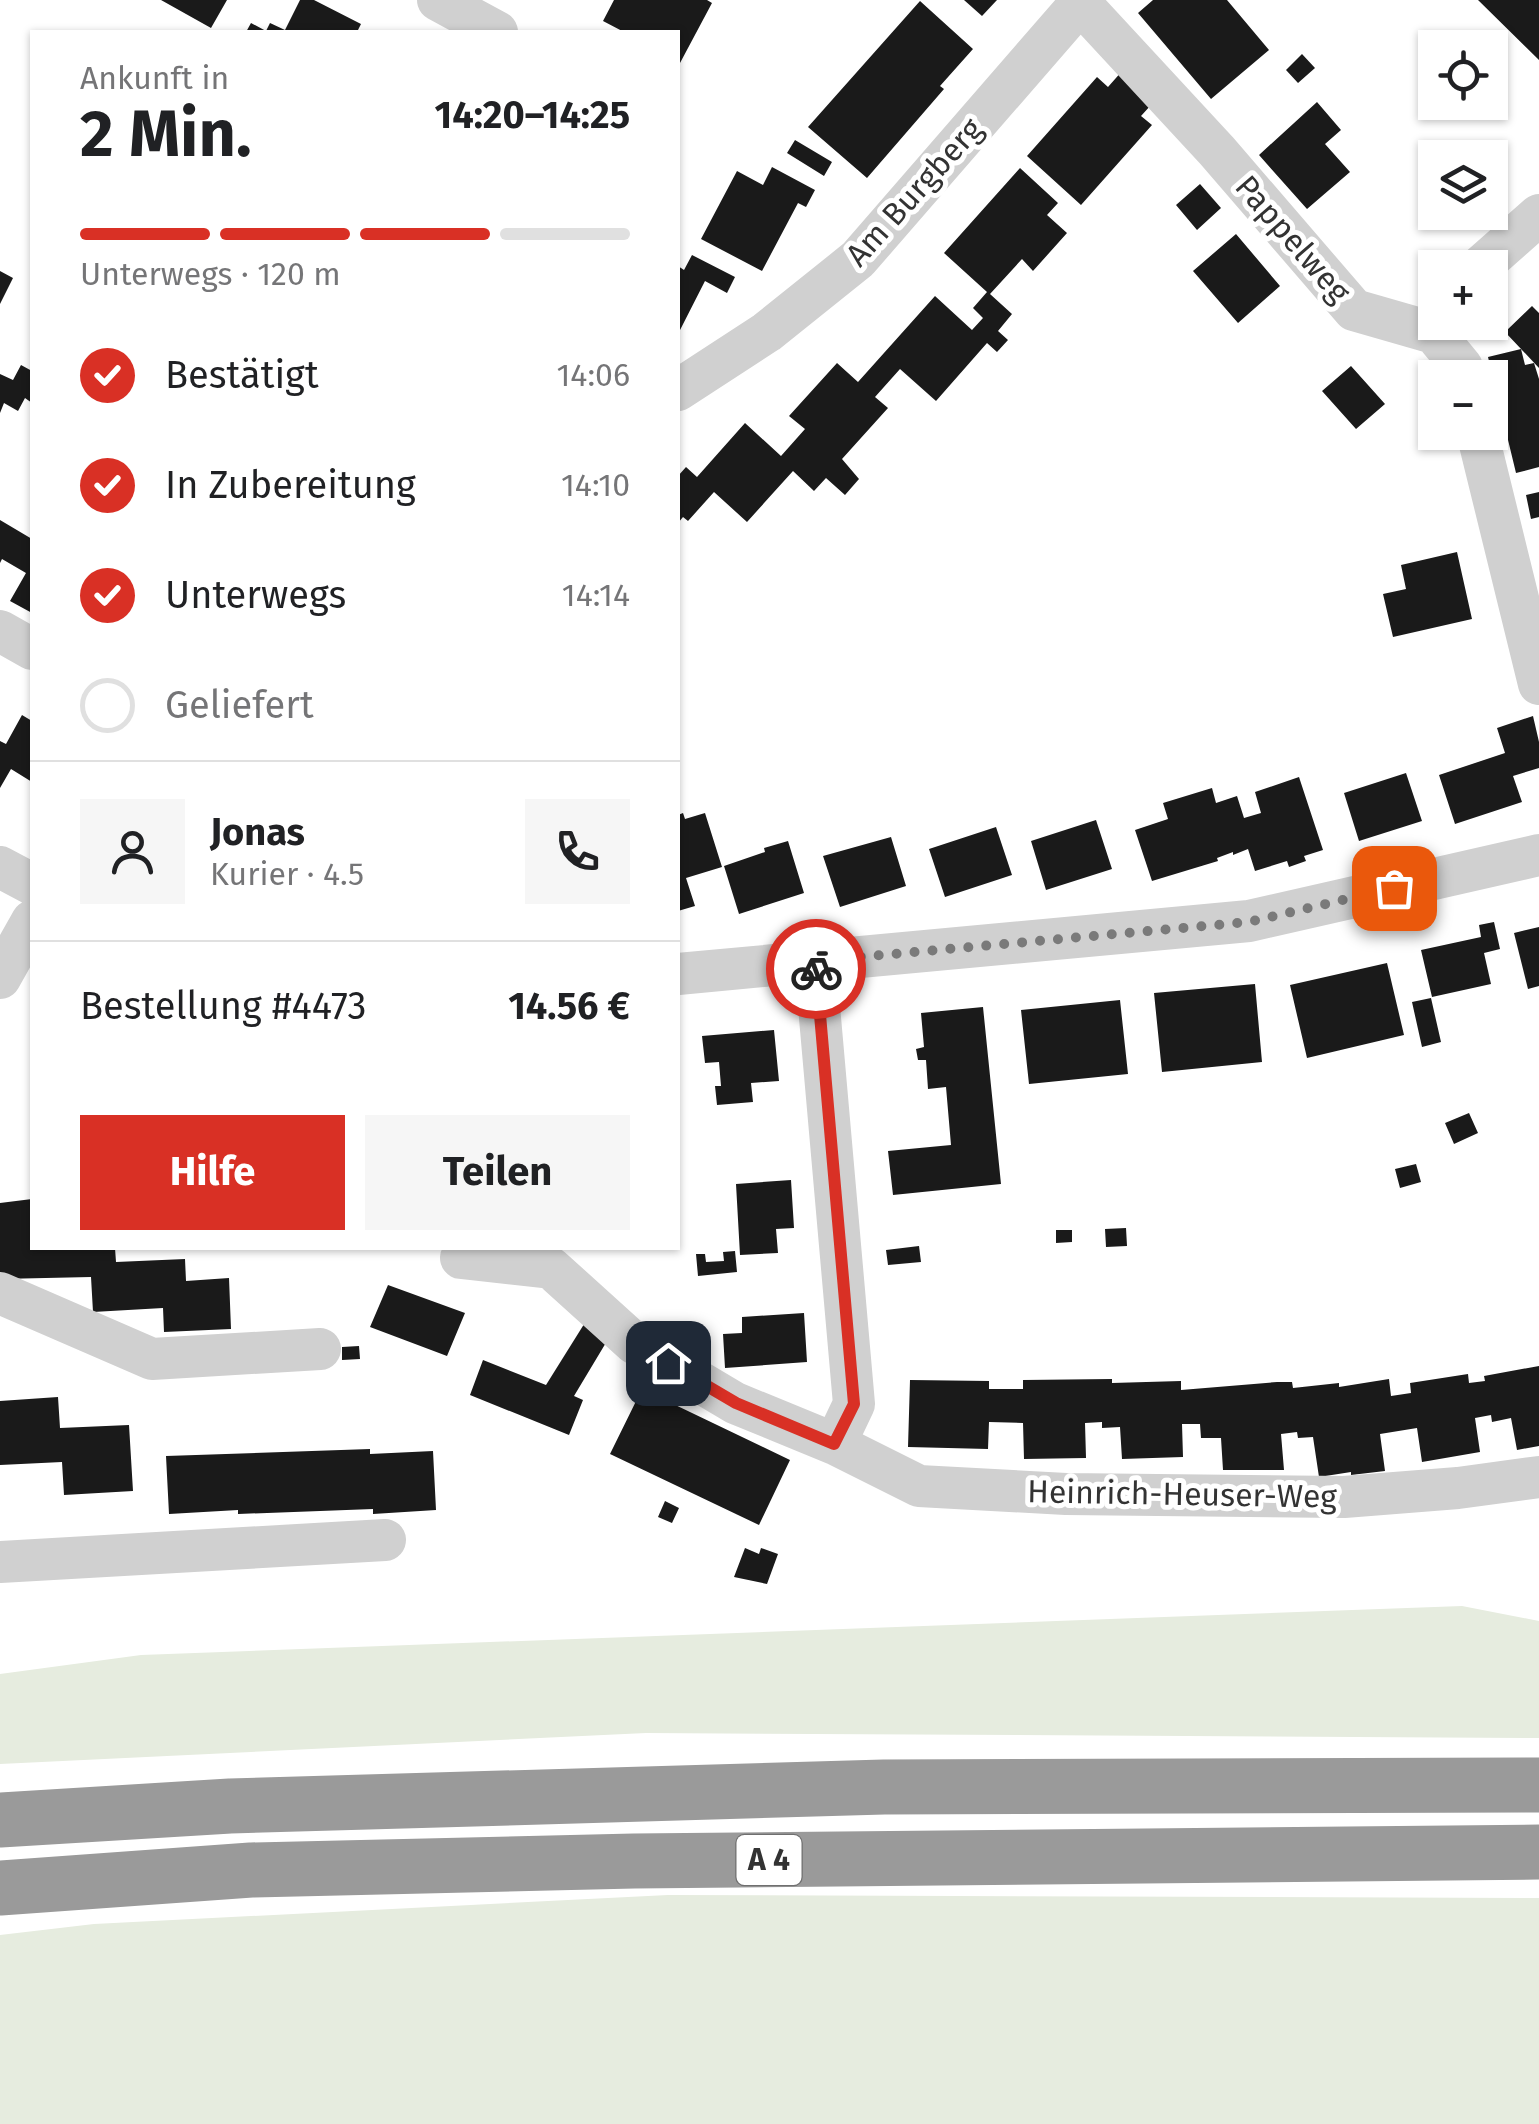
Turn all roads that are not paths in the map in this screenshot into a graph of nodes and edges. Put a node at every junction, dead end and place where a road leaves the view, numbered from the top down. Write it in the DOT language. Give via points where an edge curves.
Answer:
graph roads {
  1 [pos="438,0"];
  2 [pos="1082,2"];
  3 [pos="492,30"];
  4 [pos="1216,151"];
  5 [pos="1539,215"];
  6 [pos="1499,250"];
  7 [pos="1418,324"];
  8 [pos="680,389"];
  9 [pos="1482,450"];
  10 [pos="0,631"];
  11 [pos="30,648"];
  12 [pos="1539,684"];
  13 [pos="1539,855"];
  14 [pos="0,867"];
  15 [pos="30,883"];
  16 [pos="30,925"];
  17 [pos="815,961"];
  18 [pos="680,974"];
  19 [pos="0,978"];
  20 [pos="461,1258"];
  21 [pos="0,1292"];
  22 [pos="320,1348"];
  23 [pos="834,1444"];
  24 [pos="1539,1478"];
  25 [pos="385,1540"];
  26 [pos="0,1562"];
  27 [pos="1539,1784"];
  28 [pos="0,1820"];
  29 [pos="1539,1852"];
  30 [pos="0,1888"];
  1 -- 3 [label="street"];
  2 -- 4 [label="street, Am Burgberg"];
  2 -- 8 [label="street, Am Burgberg" via="858,260 768,332"];
  4 -- 7 [label="street, Pappelweg" via="1354,310"];
  5 -- 6 [label="street"];
  9 -- 12 [label="street"];
  10 -- 11 [label="street"];
  13 -- 17 [label="street" via="1249,922"];
  14 -- 15 [label="street"];
  16 -- 19 [label="street"];
  17 -- 18 [label="street"];
  17 -- 23 [label="street" via="854,1404"];
  20 -- 23 [label="street, Heinrich-Heuser-Weg" via="551,1268 634,1342 736,1403"];
  21 -- 22 [label="street" via="152,1359"];
  23 -- 24 [label="street, Heinrich-Heuser-Weg" via="919,1486 1066,1494 1344,1498"];
  25 -- 26 [label="street"];
  27 -- 28 [label="highway, A 4" via="884,1786 250,1805"];
  29 -- 30 [label="highway, A 4" via="576,1862 251,1870"];
}
